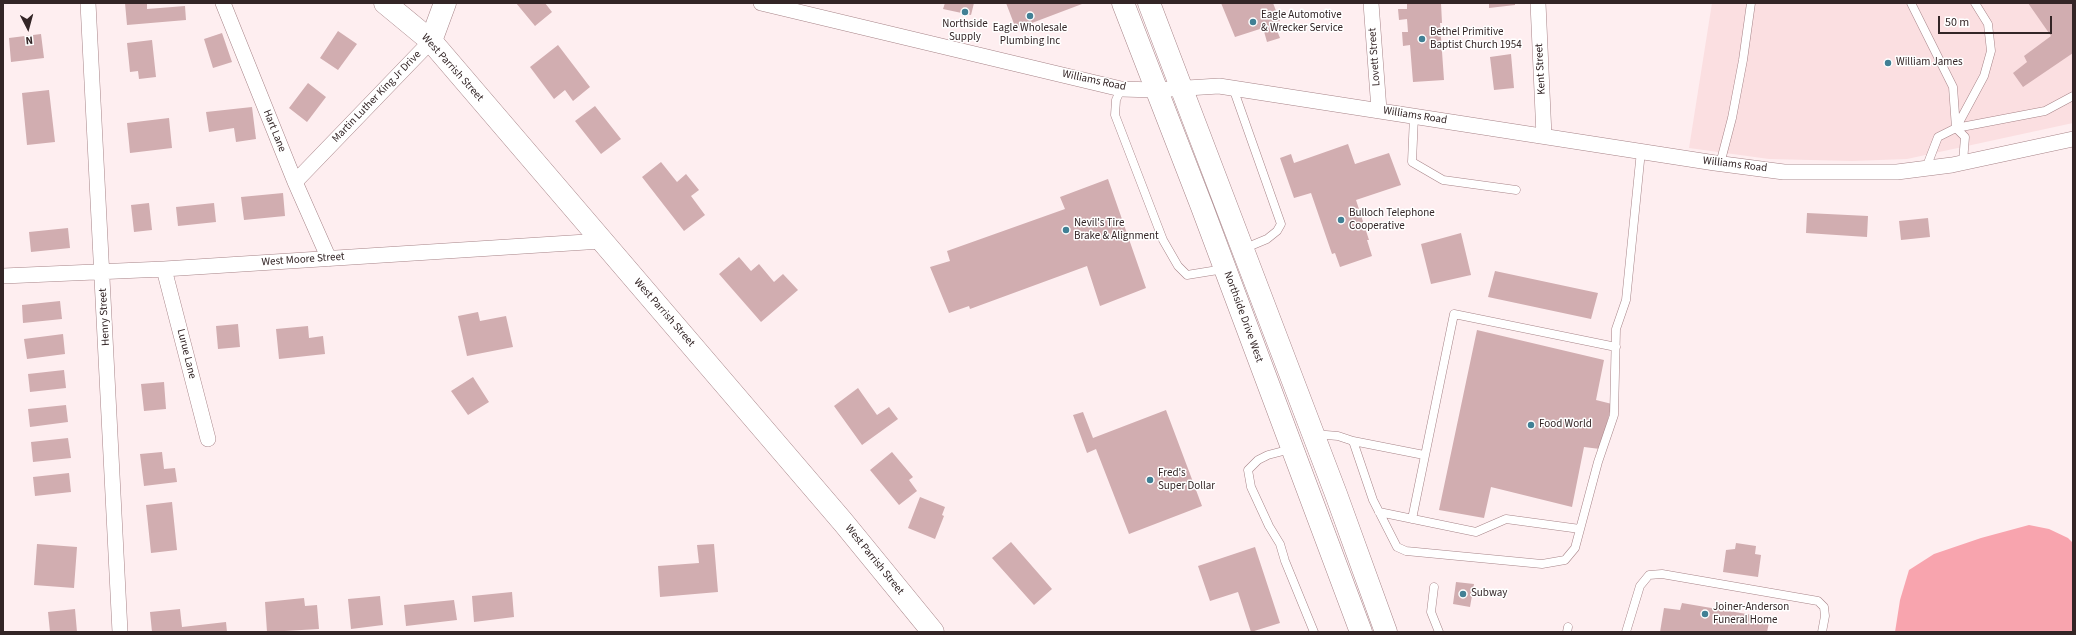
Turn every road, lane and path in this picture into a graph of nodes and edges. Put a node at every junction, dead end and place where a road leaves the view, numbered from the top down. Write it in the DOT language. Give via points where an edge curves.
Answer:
graph roads {
  1 [pos="88,3"];
  2 [pos="223,3"];
  3 [pos="385,3"];
  4 [pos="445,3"];
  5 [pos="761,3"];
  6 [pos="1123,3"];
  7 [pos="1149,3"];
  8 [pos="1371,3"];
  9 [pos="1538,3"];
  10 [pos="1751,3"];
  11 [pos="1911,3"];
  12 [pos="1975,3"];
  13 [pos="431,41"];
  14 [pos="1233,88"];
  15 [pos="1121,89"];
  16 [pos="1181,89"];
  17 [pos="1155,90"];
  18 [pos="2073,96"];
  19 [pos="1378,110"];
  20 [pos="1414,116"];
  21 [pos="1956,128"];
  22 [pos="1544,136"];
  23 [pos="2073,139"];
  24 [pos="1641,151"];
  25 [pos="1963,162"];
  26 [pos="1720,164"];
  27 [pos="1926,168"];
  28 [pos="295,182"];
  29 [pos="1516,190"];
  30 [pos="602,241"];
  31 [pos="1242,249"];
  32 [pos="328,259"];
  33 [pos="1225,268"];
  34 [pos="164,269"];
  35 [pos="103,271"];
  36 [pos="3,276"];
  37 [pos="1616,346"];
  38 [pos="1313,434"];
  39 [pos="208,439"];
  40 [pos="1353,441"];
  41 [pos="1292,449"];
  42 [pos="1424,455"];
  43 [pos="1379,512"];
  44 [pos="1412,519"];
  45 [pos="1580,529"];
  46 [pos="1434,587"];
  47 [pos="120,632"];
  48 [pos="933,632"];
  49 [pos="1314,632"];
  50 [pos="1361,632"];
  51 [pos="1386,632"];
  52 [pos="1439,632"];
  53 [pos="1626,632"];
  54 [pos="1822,632"];
  1 -- 35 [label="street, Henry Street"];
  2 -- 28 [label="street, Hart Lane"];
  3 -- 13 [label="main road, West Parrish Street"];
  4 -- 13 [label="main road, Martin Luther King Jr Drive"];
  5 -- 15 [label="street, Williams Road"];
  6 -- 17 [label="main road, Northside Drive West"];
  7 -- 16 [label="main road, Northside Drive West"];
  8 -- 19 [label="street, Lovett Street"];
  9 -- 22 [label="street, Kent Street"];
  10 -- 26 [label="lane" via="1732,118"];
  11 -- 21 [label="lane" via="1953,87"];
  12 -- 21 [label="lane" via="1988,24 1992,51 1984,76"];
  13 -- 28 [label="street, Martin Luther King Jr Drive"];
  13 -- 30 [label="main road, West Parrish Street"];
  14 -- 16 [label="street, Williams Road" via="1219,86"];
  14 -- 19 [label="street, Williams Road"];
  14 -- 31 [label="lane" via="1281,224 1267,239"];
  15 -- 17 [label="street, Williams Road"];
  15 -- 33 [label="lane" via="1116,100 1116,115 1163,240 1178,266 1187,275"];
  16 -- 17 [label="street, Williams Road"];
  16 -- 31 [label="main road, Northside Drive West"];
  17 -- 33 [label="main road, Northside Drive West"];
  18 -- 21 [label="lane" via="2045,111"];
  19 -- 20 [label="street, Williams Road"];
  20 -- 22 [label="street, Williams Road"];
  20 -- 29 [label="lane" via="1412,162 1443,180"];
  21 -- 25 [label="lane" via="1965,137"];
  21 -- 27 [label="lane" via="1938,137"];
  22 -- 24 [label="street, Williams Road"];
  23 -- 25 [label="street, Williams Road"];
  24 -- 26 [label="street, Williams Road"];
  24 -- 37 [label="lane" via="1626,300 1616,329"];
  25 -- 27 [label="street, Williams Road"];
  26 -- 27 [label="street, Williams Road" via="1784,172 1897,172"];
  28 -- 32 [label="street, Hart Lane"];
  30 -- 32 [label="street, West Moore Street"];
  30 -- 48 [label="main road, West Parrish Street" via="843,522"];
  31 -- 38 [label="main road, Northside Drive West"];
  32 -- 34 [label="street, West Moore Street"];
  33 -- 41 [label="main road, Northside Drive West"];
  34 -- 35 [label="street, West Moore Street"];
  34 -- 39 [label="street, Lurue Lane"];
  35 -- 36 [label="street, West Moore Street"];
  35 -- 47 [label="street, Henry Street"];
  37 -- 42 [label="lane" via="1454,314"];
  37 -- 45 [label="lane" via="1614,416 1598,462"];
  38 -- 40 [label="lane" via="1338,436"];
  38 -- 51 [label="main road, Northside Drive West"];
  40 -- 42 [label="lane"];
  40 -- 43 [label="lane"];
  41 -- 49 [label="lane" via="1268,455 1248,470 1251,487 1280,544 1284,561"];
  41 -- 50 [label="main road, Northside Drive West"];
  42 -- 44 [label="lane"];
  43 -- 44 [label="lane"];
  43 -- 45 [label="lane" via="1397,547 1406,551 1542,564 1565,560 1575,548"];
  44 -- 45 [label="lane" via="1476,532 1506,519"];
  46 -- 52 [label="lane" via="1432,612"];
  53 -- 54 [label="lane" via="1640,586 1649,575 1662,574 1818,601 1824,607"];
}
